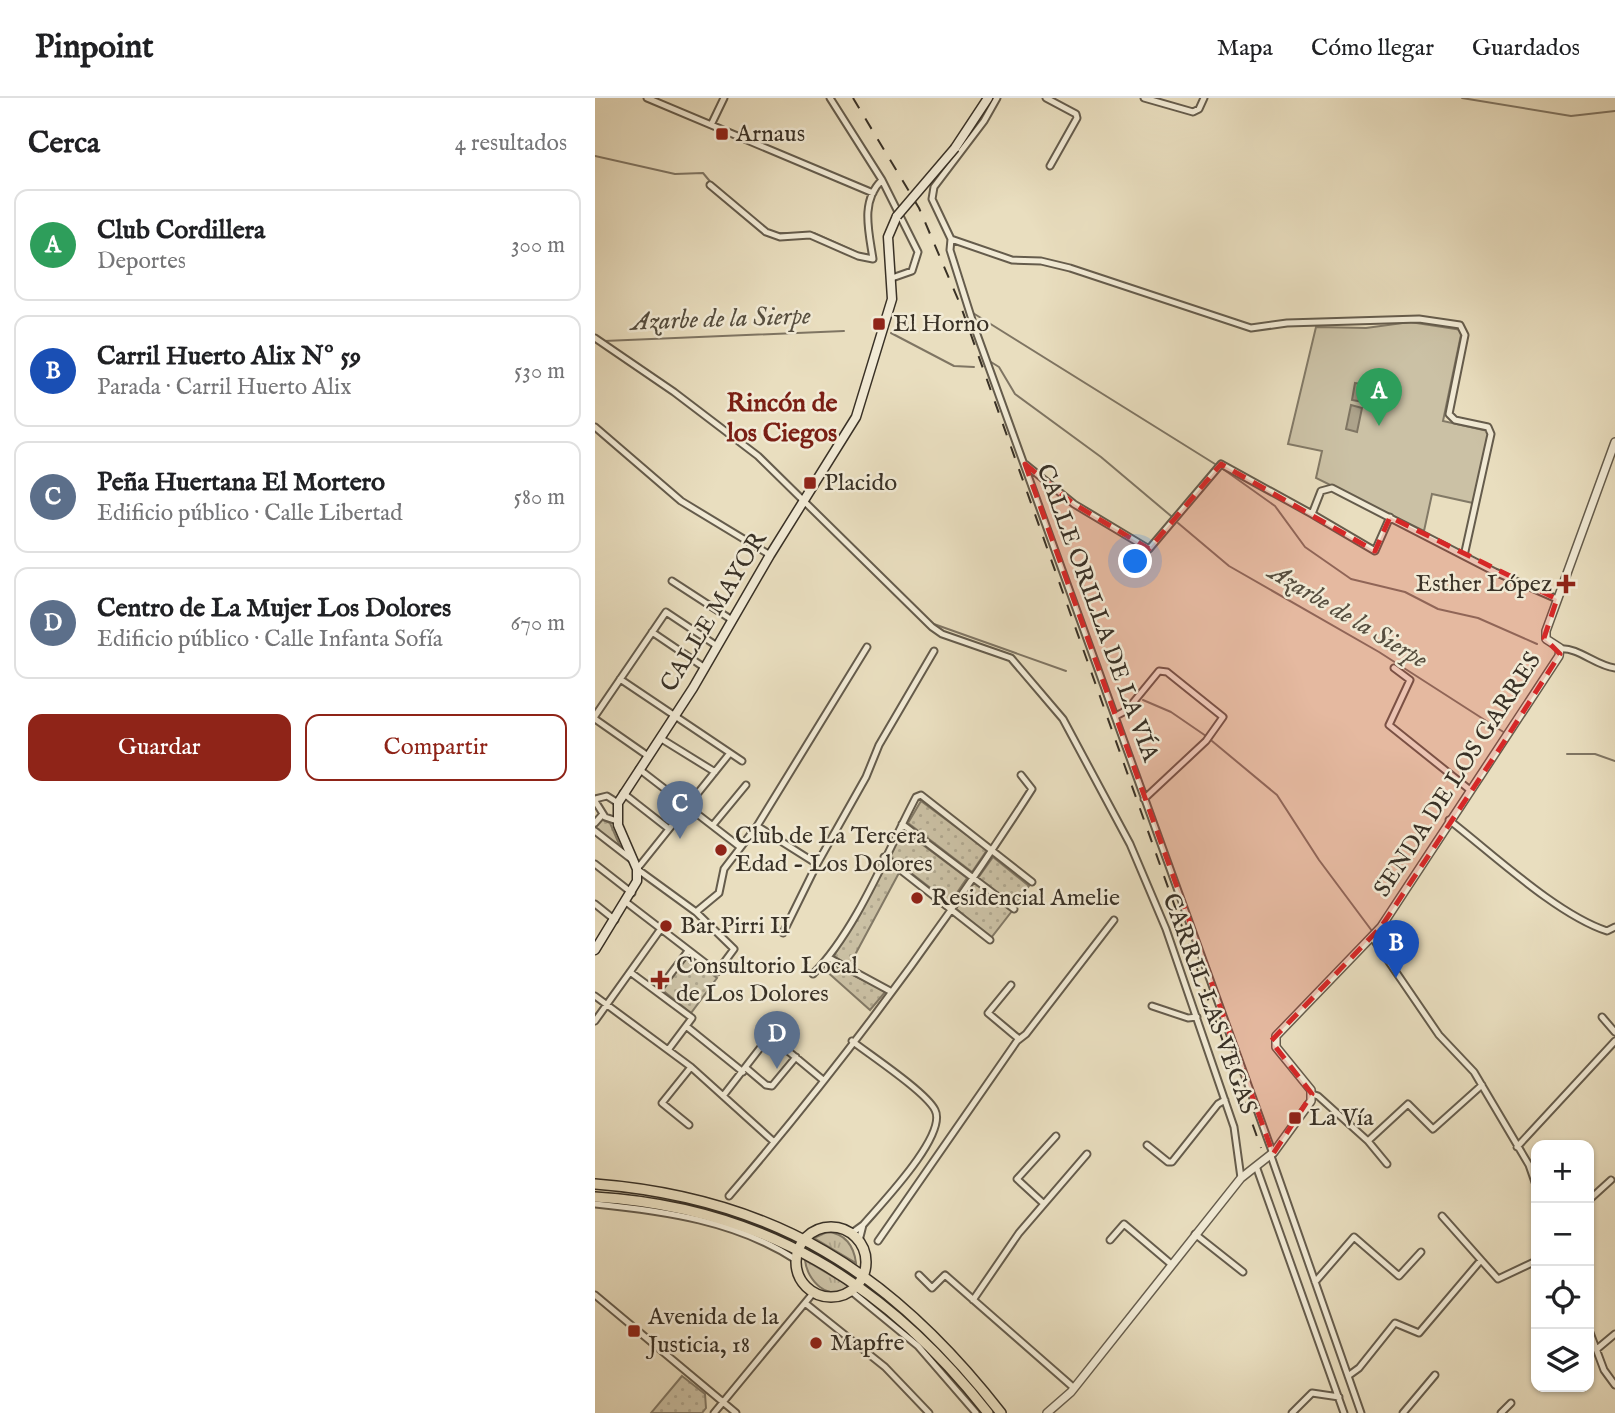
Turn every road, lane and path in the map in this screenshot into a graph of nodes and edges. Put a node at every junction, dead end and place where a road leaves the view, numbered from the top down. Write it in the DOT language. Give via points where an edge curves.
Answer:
graph roads {
  1 [pos="647,98"];
  2 [pos="724,98"];
  3 [pos="830,98"];
  4 [pos="988,98"];
  5 [pos="997,98"];
  6 [pos="1046,98"];
  7 [pos="1144,98"];
  8 [pos="1204,98"];
  9 [pos="712,125"];
  10 [pos="1050,166"];
  11 [pos="882,180"];
  12 [pos="711,185"];
  13 [pos="873,193"];
  14 [pos="951,239"];
  15 [pos="893,281"];
  16 [pos="595,338"];
  17 [pos="595,427"];
  18 [pos="1615,442"];
  19 [pos="1025,464"];
  20 [pos="804,500"];
  21 [pos="1312,514"];
  22 [pos="1390,517"];
  23 [pos="770,555"];
  24 [pos="1464,556"];
  25 [pos="672,581"];
  26 [pos="1557,599"];
  27 [pos="732,620"];
  28 [pos="652,632"];
  29 [pos="717,646"];
  30 [pos="867,647"];
  31 [pos="1560,649"];
  32 [pos="934,651"];
  33 [pos="705,668"];
  34 [pos="1394,668"];
  35 [pos="1615,668"];
  36 [pos="620,679"];
  37 [pos="1116,716"];
  38 [pos="595,717"];
  39 [pos="674,717"];
  40 [pos="660,738"];
  41 [pos="730,753"];
  42 [pos="648,756"];
  43 [pos="742,761"];
  44 [pos="639,769"];
  45 [pos="715,772"];
  46 [pos="1021,775"];
  47 [pos="746,785"];
  48 [pos="1470,790"];
  49 [pos="623,793"];
  50 [pos="1145,799"];
  51 [pos="595,800"];
  52 [pos="618,803"];
  53 [pos="688,805"];
  54 [pos="603,814"];
  55 [pos="1449,820"];
  56 [pos="617,821"];
  57 [pos="595,823"];
  58 [pos="902,824"];
  59 [pos="713,825"];
  60 [pos="757,826"];
  61 [pos="669,830"];
  62 [pos="595,831"];
  63 [pos="740,847"];
  64 [pos="993,849"];
  65 [pos="884,857"];
  66 [pos="595,864"];
  67 [pos="817,864"];
  68 [pos="635,865"];
  69 [pos="972,877"];
  70 [pos="1032,882"];
  71 [pos="632,893"];
  72 [pos="626,902"];
  73 [pos="595,904"];
  74 [pos="951,908"];
  75 [pos="1014,909"];
  76 [pos="696,912"];
  77 [pos="615,920"];
  78 [pos="1114,920"];
  79 [pos="1615,927"];
  80 [pos="660,929"];
  81 [pos="783,933"];
  82 [pos="1372,937"];
  83 [pos="990,940"];
  84 [pos="596,946"];
  85 [pos="688,951"];
  86 [pos="829,958"];
  87 [pos="629,972"];
  88 [pos="813,974"];
  89 [pos="1011,985"];
  90 [pos="890,991"];
  91 [pos="657,992"];
  92 [pos="595,996"];
  93 [pos="606,1004"];
  94 [pos="1152,1006"];
  95 [pos="1197,1017"];
  96 [pos="1602,1017"];
  97 [pos="595,1021"];
  98 [pos="781,1021"];
  99 [pos="686,1026"];
  100 [pos="1615,1032"];
  101 [pos="770,1036"];
  102 [pos="1019,1039"];
  103 [pos="852,1041"];
  104 [pos="1615,1041"];
  105 [pos="668,1050"];
  106 [pos="796,1057"];
  107 [pos="691,1068"];
  108 [pos="744,1070"];
  109 [pos="823,1080"];
  110 [pos="1482,1085"];
  111 [pos="1313,1094"];
  112 [pos="723,1096"];
  113 [pos="1226,1100"];
  114 [pos="689,1125"];
  115 [pos="1056,1136"];
  116 [pos="773,1141"];
  117 [pos="1367,1141"];
  118 [pos="1147,1145"];
  119 [pos="1517,1147"];
  120 [pos="1087,1154"];
  121 [pos="920,1155"];
  122 [pos="1272,1155"];
  123 [pos="1387,1164"];
  124 [pos="933,1165"];
  125 [pos="1256,1166"];
  126 [pos="1531,1175"];
  127 [pos="1241,1178"];
  128 [pos="1611,1180"];
  129 [pos="595,1184"];
  130 [pos="1594,1195"];
  131 [pos="729,1196"];
  132 [pos="595,1197"];
  133 [pos="1043,1203"];
  134 [pos="595,1205"];
  135 [pos="1442,1216"];
  136 [pos="863,1225"];
  137 [pos="852,1233"];
  138 [pos="1195,1234"];
  139 [pos="804,1239"];
  140 [pos="1110,1240"];
  141 [pos="859,1241"];
  142 [pos="878,1241"];
  143 [pos="1421,1252"];
  144 [pos="797,1255"];
  145 [pos="1482,1260"];
  146 [pos="1531,1263"];
  147 [pos="1171,1264"];
  148 [pos="1243,1272"];
  149 [pos="864,1275"];
  150 [pos="919,1275"];
  151 [pos="1315,1282"];
  152 [pos="854,1288"];
  153 [pos="814,1293"];
  154 [pos="595,1295"];
  155 [pos="973,1300"];
  156 [pos="805,1303"];
  157 [pos="1615,1334"];
  158 [pos="1594,1342"];
  159 [pos="1597,1349"];
  160 [pos="1435,1375"];
  161 [pos="1348,1376"];
  162 [pos="1615,1385"];
  163 [pos="1074,1388"];
  164 [pos="1339,1397"];
  165 [pos="724,1401"];
  166 [pos="1511,1403"];
  167 [pos="714,1413"];
  168 [pos="736,1413"];
  169 [pos="929,1413"];
  170 [pos="976,1413"];
  171 [pos="988,1413"];
  172 [pos="1001,1413"];
  173 [pos="1047,1413"];
  174 [pos="1292,1413"];
  175 [pos="1344,1413"];
  176 [pos="1361,1413"];
  177 [pos="1403,1413"];
  178 [pos="1500,1413"];
  1 -- 9 [label="street"];
  2 -- 9 [label="street"];
  3 -- 11 [label="street"];
  4 -- 15 [label="main road, CALLE MAYOR, bridge" via="955,148 897,216 888,237"];
  5 -- 14 [label="street, CALLE ORILLA DE LA VÍA" via="933,190 933,201"];
  6 -- 10 [label="street" via="1077,118"];
  7 -- 8 [label="street" via="1193,112"];
  9 -- 13 [label="street"];
  11 -- 13 [label="street"];
  11 -- 15 [label="street" via="918,252 912,271"];
  12 -- 13 [label="street" via="766,232 780,237 810,235 873,258 867,220"];
  14 -- 19 [label="street, CALLE ORILLA DE LA VÍA" via="963,291"];
  14 -- 24 [label="street" via="1011,260 1070,268 1251,328 1419,319 1460,325 1465,335 1449,414 1455,420 1488,427 1491,434"];
  15 -- 20 [label="main road, CALLE MAYOR" via="884,330 859,410"];
  16 -- 20 [label="street, CARRIL LAS VEGAS" via="758,456"];
  17 -- 23 [label="street" via="681,501"];
  18 -- 26 [label="street, SENDA DE LOS GARRES"];
  19 -- 21 [label="street" via="1074,504 1149,549 1221,464"];
  19 -- 37 [label="street, CALLE ORILLA DE LA VÍA"];
  20 -- 23 [label="main road, CALLE MAYOR"];
  20 -- 95 [label="street, CARRIL LAS VEGAS" via="932,627 1011,658 1063,719 1130,844"];
  21 -- 22 [label="street" via="1321,491 1327,488"];
  21 -- 22 [label="street" via="1375,551"];
  22 -- 24 [label="street"];
  23 -- 27 [label="main road, CALLE MAYOR"];
  24 -- 26 [label="street"];
  25 -- 27 [label="street"];
  26 -- 31 [label="street, SENDA DE LOS GARRES" via="1545,635"];
  27 -- 29 [label="main road, CALLE MAYOR"];
  28 -- 29 [label="street" via="666,612"];
  28 -- 33 [label="street"];
  28 -- 36 [label="street"];
  29 -- 33 [label="main road, CALLE MAYOR"];
  30 -- 60 [label="street"];
  31 -- 35 [label="street"];
  31 -- 48 [label="street, SENDA DE LOS GARRES"];
  32 -- 67 [label="street"];
  33 -- 39 [label="main road, CALLE MAYOR"];
  34 -- 48 [label="street" via="1410,680 1389,725"];
  36 -- 38 [label="street"];
  36 -- 39 [label="street"];
  37 -- 50 [label="street, CALLE ORILLA DE LA VÍA"];
  37 -- 50 [label="street" via="1131,706 1159,671 1167,672 1223,717 1206,741"];
  38 -- 42 [label="street"];
  39 -- 40 [label="main road, CALLE MAYOR"];
  39 -- 41 [label="street"];
  40 -- 42 [label="main road, CALLE MAYOR"];
  40 -- 45 [label="street"];
  41 -- 43 [label="street"];
  41 -- 45 [label="street"];
  42 -- 44 [label="main road, CALLE MAYOR"];
  44 -- 49 [label="main road, CALLE MAYOR"];
  44 -- 53 [label="street"];
  45 -- 53 [label="street"];
  46 -- 64 [label="street" via="1032,789"];
  47 -- 59 [label="street"];
  48 -- 55 [label="street, SENDA DE LOS GARRES"];
  49 -- 52 [label="main road, CALLE MAYOR"];
  49 -- 61 [label="street"];
  50 -- 122 [label="street, CALLE ORILLA DE LA VÍA"];
  51 -- 52 [label="street" via="607,796"];
  51 -- 54 [label="street"];
  52 -- 56 [label="main road, CALLE MAYOR"];
  53 -- 59 [label="street"];
  53 -- 61 [label="street"];
  54 -- 56 [label="street"];
  54 -- 57 [label="street"];
  55 -- 79 [label="street" via="1559,904 1599,928 1608,931"];
  55 -- 82 [label="street, SENDA DE LOS GARRES"];
  56 -- 68 [label="main road, CALLE MAYOR"];
  58 -- 64 [label="street" via="921,795"];
  58 -- 65 [label="street"];
  58 -- 69 [label="street"];
  59 -- 63 [label="street"];
  60 -- 63 [label="street"];
  60 -- 67 [label="street"];
  61 -- 68 [label="street"];
  62 -- 68 [label="street"];
  63 -- 76 [label="street" via="724,869 719,893"];
  64 -- 69 [label="street"];
  64 -- 70 [label="street"];
  65 -- 74 [label="street"];
  65 -- 86 [label="street"];
  66 -- 71 [label="street"];
  67 -- 81 [label="street"];
  68 -- 71 [label="main road" via="637,881"];
  68 -- 76 [label="street"];
  69 -- 74 [label="street"];
  69 -- 75 [label="street"];
  71 -- 72 [label="main road"];
  72 -- 77 [label="main road"];
  72 -- 80 [label="street"];
  73 -- 77 [label="street"];
  74 -- 83 [label="street"];
  74 -- 90 [label="street"];
  76 -- 85 [label="street" via="734,949 717,972"];
  77 -- 84 [label="main road"];
  78 -- 102 [label="street"];
  80 -- 85 [label="street"];
  80 -- 87 [label="street"];
  82 -- 110 [label="street" via="1439,1035"];
  82 -- 111 [label="street, SENDA DE LOS GARRES" via="1274,1039"];
  85 -- 91 [label="street"];
  86 -- 88 [label="street"];
  86 -- 90 [label="street"];
  87 -- 91 [label="street"];
  87 -- 93 [label="street"];
  89 -- 102 [label="street" via="988,1013"];
  90 -- 103 [label="street"];
  91 -- 99 [label="street" via="692,1018"];
  92 -- 93 [label="street"];
  93 -- 97 [label="street"];
  93 -- 105 [label="street"];
  94 -- 95 [label="street"];
  95 -- 113 [label="street, CARRIL LAS VEGAS"];
  96 -- 100 [label="street"];
  98 -- 101 [label="street"];
  99 -- 105 [label="street"];
  99 -- 108 [label="street"];
  101 -- 106 [label="street"];
  101 -- 108 [label="street"];
  102 -- 124 [label="street"];
  103 -- 109 [label="street"];
  103 -- 121 [label="street" via="936,1111 936,1131"];
  104 -- 119 [label="street"];
  105 -- 107 [label="street"];
  106 -- 108 [label="street" via="772,1086"];
  106 -- 109 [label="street"];
  107 -- 112 [label="street"];
  107 -- 114 [label="street" via="663,1103"];
  108 -- 112 [label="street"];
  109 -- 116 [label="street"];
  110 -- 117 [label="street" via="1433,1129 1408,1104"];
  110 -- 119 [label="street"];
  111 -- 117 [label="street"];
  111 -- 122 [label="street"];
  112 -- 116 [label="street"];
  113 -- 118 [label="street" via="1173,1162"];
  113 -- 127 [label="street, CARRIL LAS VEGAS" via="1238,1141"];
  115 -- 133 [label="street" via="1017,1180"];
  116 -- 131 [label="street"];
  117 -- 123 [label="street"];
  119 -- 126 [label="street"];
  120 -- 133 [label="street"];
  121 -- 124 [label="street"];
  121 -- 136 [label="street"];
  122 -- 125 [label="street"];
  122 -- 151 [label="street, CALLE ORILLA DE LA VÍA"];
  124 -- 142 [label="street"];
  125 -- 127 [label="street"];
  125 -- 164 [label="street"];
  127 -- 138 [label="street"];
  128 -- 130 [label="street"];
  129 -- 139 [label="main road" via="704,1200"];
  132 -- 144 [label="main road" via="700,1213 750,1229"];
  133 -- 155 [label="street"];
  134 -- 144 [label="street" via="713,1223"];
  135 -- 145 [label="street"];
  136 -- 137 [label="street"];
  136 -- 141 [label="street"];
  137 -- 139 [label="main road" via="824,1227"];
  137 -- 141 [label="main road"];
  138 -- 147 [label="street"];
  138 -- 148 [label="street"];
  139 -- 144 [label="main road"];
  139 -- 149 [label="main road"];
  140 -- 147 [label="street" via="1124,1224"];
  141 -- 149 [label="main road" via="866,1261"];
  143 -- 151 [label="street" via="1399,1276 1354,1237"];
  144 -- 152 [label="main road"];
  144 -- 153 [label="main road" via="800,1279"];
  145 -- 146 [label="street" via="1498,1279"];
  145 -- 161 [label="street" via="1419,1333 1395,1323"];
  147 -- 163 [label="street"];
  149 -- 152 [label="main road"];
  149 -- 172 [label="main road" via="934,1334"];
  150 -- 155 [label="street" via="932,1288 945,1275"];
  151 -- 161 [label="street, CALLE ORILLA DE LA VÍA"];
  152 -- 153 [label="main road" via="837,1297"];
  152 -- 170 [label="street" via="918,1346"];
  152 -- 171 [label="main road" via="893,1310"];
  153 -- 156 [label="street"];
  154 -- 165 [label="street"];
  155 -- 163 [label="street"];
  156 -- 165 [label="street"];
  156 -- 169 [label="street" via="885,1367"];
  157 -- 159 [label="street"];
  158 -- 159 [label="street"];
  159 -- 162 [label="street"];
  160 -- 177 [label="street"];
  161 -- 176 [label="street, CALLE ORILLA DE LA VÍA"];
  163 -- 173 [label="street"];
  164 -- 174 [label="street" via="1312,1393"];
  164 -- 175 [label="street"];
  165 -- 167 [label="street"];
  165 -- 168 [label="street"];
  166 -- 178 [label="street"];
}
